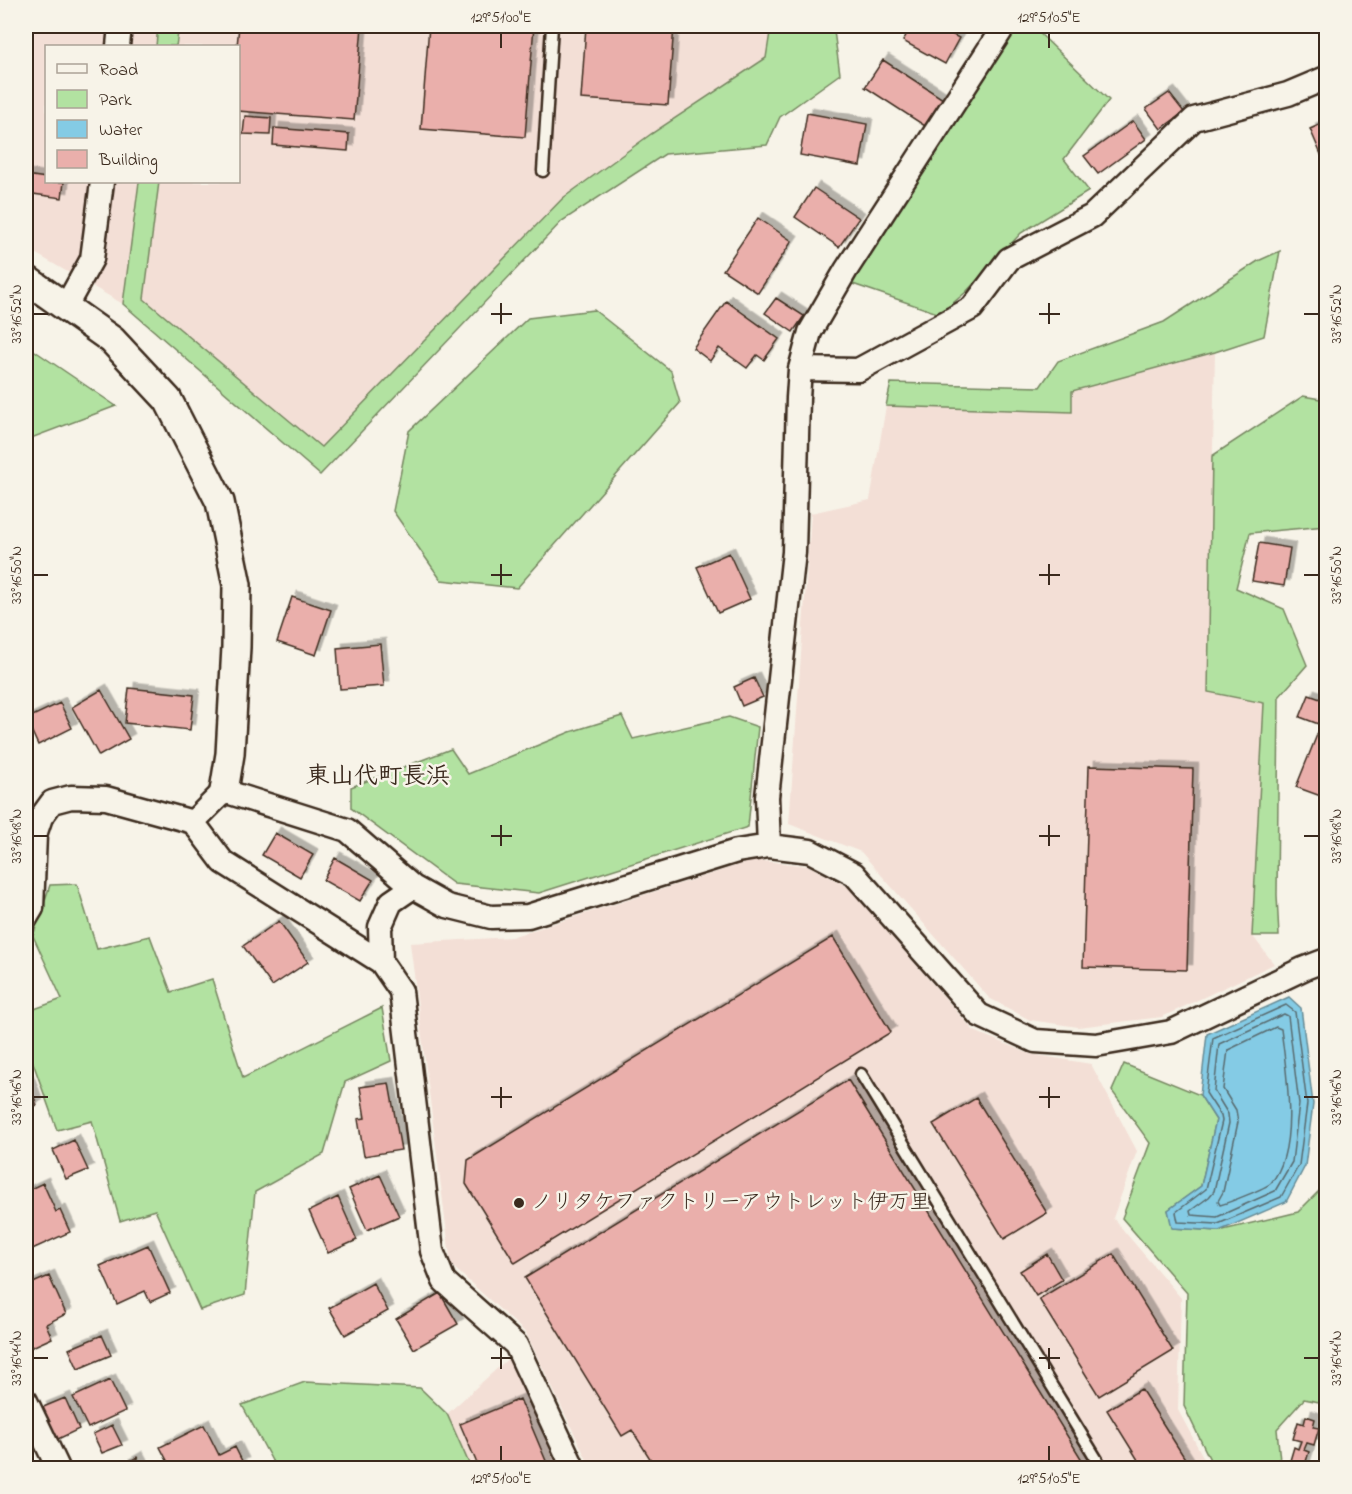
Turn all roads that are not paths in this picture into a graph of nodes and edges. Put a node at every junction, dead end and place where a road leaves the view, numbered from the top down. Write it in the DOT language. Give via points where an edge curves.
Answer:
graph roads {
  1 [pos="120,26"];
  2 [pos="552,26"];
  3 [pos="1004,26"];
  4 [pos="118,45"];
  5 [pos="1326,78"];
  6 [pos="543,171"];
  7 [pos="102,183"];
  8 [pos="26,279"];
  9 [pos="66,306"];
  10 [pos="800,369"];
  11 [pos="224,791"];
  12 [pos="193,822"];
  13 [pos="769,846"];
  14 [pos="413,887"];
  15 [pos="26,918"];
  16 [pos="1326,960"];
  17 [pos="381,962"];
  18 [pos="861,1074"];
  19 [pos="26,1401"];
  20 [pos="58,1468"];
  21 [pos="572,1468"];
  22 [pos="1102,1468"];
  1 -- 4 [label="street"];
  2 -- 6 [label="lane"];
  3 -- 10 [label="street" via="846,270 810,332"];
  5 -- 10 [label="street" via="1288,94 1194,119 1092,216 1010,260 972,308 858,370"];
  7 -- 9 [label="street" via="92,260"];
  8 -- 9 [label="street"];
  9 -- 11 [label="street" via="112,340 168,400 220,502 237,585 230,754"];
  10 -- 13 [label="street" via="794,552 767,797"];
  11 -- 12 [label="street"];
  11 -- 14 [label="street" via="347,830"];
  12 -- 15 [label="street" via="106,798 71,797 52,802 35,835 32,908"];
  12 -- 17 [label="street" via="223,862"];
  13 -- 14 [label="street" via="737,852 528,916 491,917 447,906"];
  13 -- 16 [label="street" via="810,852 854,874 979,1016 1035,1041 1096,1045 1171,1032"];
  14 -- 17 [label="street" via="392,902 380,927"];
  17 -- 21 [label="street" via="401,991 432,1251 444,1281 516,1345"];
  18 -- 22 [label="lane"];
  19 -- 20 [label="street"];
}
